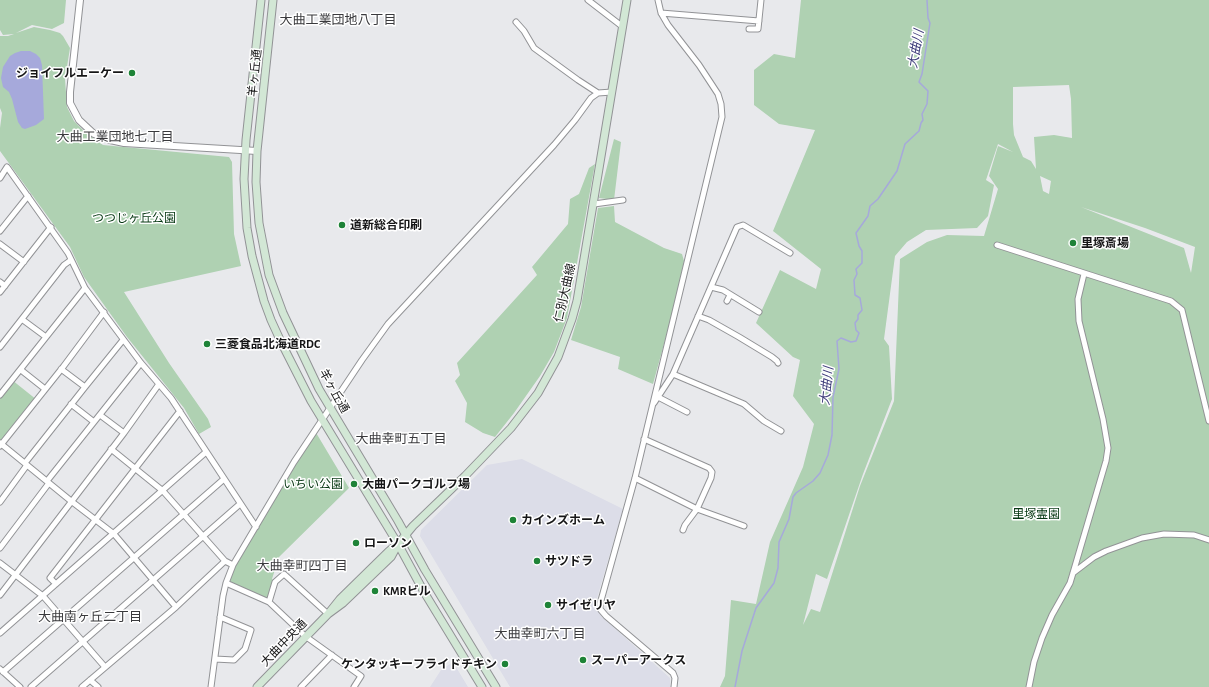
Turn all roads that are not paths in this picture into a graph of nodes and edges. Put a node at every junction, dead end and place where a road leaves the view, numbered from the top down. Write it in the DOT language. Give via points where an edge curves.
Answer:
graph roads {
  1 [pos="80,0"];
  2 [pos="261,0"];
  3 [pos="273,0"];
  4 [pos="588,0"];
  5 [pos="627,0"];
  6 [pos="658,0"];
  7 [pos="761,0"];
  8 [pos="661,13"];
  9 [pos="759,21"];
  10 [pos="516,22"];
  11 [pos="623,27"];
  12 [pos="749,29"];
  13 [pos="612,92"];
  14 [pos="598,93"];
  15 [pos="245,150"];
  16 [pos="257,151"];
  17 [pos="0,178"];
  18 [pos="28,196"];
  19 [pos="623,200"];
  20 [pos="594,204"];
  21 [pos="51,228"];
  22 [pos="0,231"];
  23 [pos="0,244"];
  24 [pos="997,245"];
  25 [pos="790,252"];
  26 [pos="71,260"];
  27 [pos="24,262"];
  28 [pos="1084,274"];
  29 [pos="0,282"];
  30 [pos="5,286"];
  31 [pos="711,287"];
  32 [pos="85,288"];
  33 [pos="0,292"];
  34 [pos="730,295"];
  35 [pos="727,301"];
  36 [pos="104,312"];
  37 [pos="759,312"];
  38 [pos="698,316"];
  39 [pos="23,320"];
  40 [pos="46,337"];
  41 [pos="124,340"];
  42 [pos="0,347"];
  43 [pos="141,363"];
  44 [pos="778,363"];
  45 [pos="61,369"];
  46 [pos="21,370"];
  47 [pos="673,374"];
  48 [pos="159,384"];
  49 [pos="85,387"];
  50 [pos="45,389"];
  51 [pos="0,396"];
  52 [pos="658,397"];
  53 [pos="71,404"];
  54 [pos="651,408"];
  55 [pos="331,409"];
  56 [pos="180,411"];
  57 [pos="687,412"];
  58 [pos="100,415"];
  59 [pos="323,420"];
  60 [pos="1209,421"];
  61 [pos="94,422"];
  62 [pos="781,431"];
  63 [pos="124,434"];
  64 [pos="644,438"];
  65 [pos="0,444"];
  66 [pos="111,449"];
  67 [pos="206,452"];
  68 [pos="26,464"];
  69 [pos="135,468"];
  70 [pos="636,478"];
  71 [pos="224,479"];
  72 [pos="48,482"];
  73 [pos="164,491"];
  74 [pos="71,501"];
  75 [pos="0,502"];
  76 [pos="240,504"];
  77 [pos="697,509"];
  78 [pos="184,514"];
  79 [pos="95,520"];
  80 [pos="256,526"];
  81 [pos="744,526"];
  82 [pos="683,530"];
  83 [pos="114,534"];
  84 [pos="405,535"];
  85 [pos="204,536"];
  86 [pos="1209,540"];
  87 [pos="398,544"];
  88 [pos="0,548"];
  89 [pos="134,558"];
  90 [pos="225,561"];
  91 [pos="0,563"];
  92 [pos="233,565"];
  93 [pos="1073,573"];
  94 [pos="15,575"];
  95 [pos="153,580"];
  96 [pos="226,583"];
  97 [pos="56,584"];
  98 [pos="0,595"];
  99 [pos="43,596"];
  100 [pos="269,602"];
  101 [pos="176,607"];
  102 [pos="328,614"];
  103 [pos="220,617"];
  104 [pos="64,619"];
  105 [pos="1,631"];
  106 [pos="305,636"];
  107 [pos="83,641"];
  108 [pos="332,655"];
  109 [pos="215,659"];
  110 [pos="105,667"];
  111 [pos="1,670"];
  112 [pos="90,680"];
  113 [pos="20,687"];
  114 [pos="31,687"];
  115 [pos="82,687"];
  116 [pos="98,687"];
  117 [pos="211,687"];
  118 [pos="257,687"];
  119 [pos="301,687"];
  120 [pos="354,687"];
  121 [pos="482,687"];
  122 [pos="496,687"];
  123 [pos="674,687"];
  124 [pos="1029,687"];
  1 -- 15 [label="street" via="70,103 79,120 94,134 124,143"];
  2 -- 15 [label="main road, 羊ヶ丘通"];
  3 -- 16 [label="main road, 羊ヶ丘通"];
  4 -- 11 [label="street"];
  5 -- 11 [label="main road, 仁別大曲線"];
  6 -- 8 [label="street"];
  7 -- 9 [label="street"];
  8 -- 9 [label="street"];
  8 -- 54 [label="street" via="718,94 722,117"];
  9 -- 12 [label="street" via="758,30"];
  10 -- 14 [label="street" via="524,30 534,48"];
  11 -- 13 [label="main road, 仁別大曲線"];
  13 -- 14 [label="street"];
  13 -- 20 [label="main road, 仁別大曲線"];
  14 -- 55 [label="street" via="591,98 554,145 388,324"];
  15 -- 16 [label="street"];
  15 -- 59 [label="main road, 羊ヶ丘通" via="247,228 264,301 282,344"];
  16 -- 55 [label="main road, 羊ヶ丘通" via="257,207 269,275 282,313"];
  17 -- 18 [label="street" via="7,167"];
  18 -- 21 [label="street"];
  18 -- 22 [label="street"];
  19 -- 20 [label="street"];
  20 -- 84 [label="main road, 仁別大曲線" via="572,319 558,357 538,393 511,428"];
  21 -- 26 [label="street"];
  21 -- 27 [label="street"];
  23 -- 27 [label="street"];
  24 -- 28 [label="street"];
  25 -- 31 [label="street" via="743,226 737,227"];
  26 -- 32 [label="street"];
  26 -- 39 [label="street" via="64,265"];
  27 -- 30 [label="street"];
  28 -- 60 [label="street" via="1171,301 1182,310"];
  28 -- 93 [label="street" via="1078,299 1079,321 1108,448"];
  29 -- 30 [label="street"];
  30 -- 33 [label="street"];
  31 -- 34 [label="street"];
  31 -- 38 [label="street"];
  32 -- 36 [label="street"];
  32 -- 40 [label="street"];
  34 -- 35 [label="street"];
  34 -- 37 [label="street"];
  36 -- 41 [label="street"];
  36 -- 45 [label="street"];
  38 -- 44 [label="street" via="739,337"];
  38 -- 47 [label="street"];
  39 -- 40 [label="street"];
  39 -- 42 [label="street"];
  40 -- 46 [label="street"];
  41 -- 43 [label="street"];
  41 -- 49 [label="street"];
  43 -- 48 [label="street"];
  43 -- 58 [label="street"];
  45 -- 49 [label="street"];
  45 -- 50 [label="street"];
  46 -- 50 [label="street"];
  46 -- 51 [label="street"];
  47 -- 52 [label="street"];
  47 -- 62 [label="street" via="744,404"];
  48 -- 56 [label="street"];
  48 -- 63 [label="street"];
  49 -- 53 [label="street"];
  50 -- 65 [label="street"];
  52 -- 54 [label="street"];
  52 -- 57 [label="street"];
  53 -- 61 [label="street"];
  53 -- 68 [label="street"];
  54 -- 64 [label="street"];
  55 -- 59 [label="street"];
  55 -- 84 [label="main road, 羊ヶ丘通"];
  56 -- 67 [label="street"];
  56 -- 69 [label="street"];
  58 -- 61 [label="street"];
  58 -- 63 [label="street"];
  59 -- 80 [label="street" via="294,462"];
  59 -- 87 [label="main road, 羊ヶ丘通"];
  61 -- 72 [label="street"];
  63 -- 66 [label="street"];
  64 -- 70 [label="street"];
  64 -- 77 [label="street" via="709,468 712,472"];
  65 -- 68 [label="street"];
  66 -- 69 [label="street"];
  66 -- 74 [label="street"];
  67 -- 71 [label="street"];
  67 -- 73 [label="street"];
  68 -- 72 [label="street"];
  68 -- 75 [label="street"];
  69 -- 73 [label="street"];
  69 -- 79 [label="street"];
  70 -- 77 [label="street"];
  70 -- 123 [label="street" via="602,593 600,609 673,673"];
  71 -- 76 [label="street"];
  71 -- 78 [label="street"];
  72 -- 74 [label="street"];
  72 -- 88 [label="street"];
  73 -- 78 [label="street"];
  73 -- 83 [label="street"];
  74 -- 79 [label="street"];
  74 -- 94 [label="street"];
  76 -- 80 [label="street"];
  76 -- 85 [label="street"];
  77 -- 81 [label="street"];
  77 -- 82 [label="street"];
  78 -- 85 [label="street"];
  78 -- 89 [label="street"];
  79 -- 83 [label="street"];
  79 -- 97 [label="street" via="50,578"];
  80 -- 92 [label="street"];
  83 -- 89 [label="street"];
  83 -- 97 [label="street"];
  84 -- 87 [label="main road, 大曲中央通"];
  84 -- 122 [label="main road, 羊ヶ丘通"];
  85 -- 90 [label="street"];
  85 -- 95 [label="street"];
  86 -- 93 [label="street" via="1194,535 1164,534 1142,538 1094,557"];
  87 -- 102 [label="main road, 大曲中央通" via="391,557"];
  87 -- 121 [label="main road, 羊ヶ丘通"];
  89 -- 95 [label="street"];
  89 -- 104 [label="street"];
  90 -- 92 [label="street"];
  90 -- 101 [label="street"];
  91 -- 94 [label="street"];
  92 -- 96 [label="street"];
  93 -- 124 [label="street" via="1042,638"];
  94 -- 98 [label="street"];
  94 -- 99 [label="street"];
  95 -- 101 [label="street"];
  95 -- 107 [label="street"];
  96 -- 100 [label="street"];
  96 -- 103 [label="street"];
  97 -- 99 [label="street"];
  99 -- 104 [label="street"];
  99 -- 105 [label="street"];
  100 -- 102 [label="street" via="275,582 284,574"];
  100 -- 106 [label="street"];
  101 -- 110 [label="street"];
  102 -- 106 [label="main road, 大曲中央通"];
  103 -- 109 [label="street"];
  103 -- 109 [label="street" via="251,630 245,649 234,660"];
  104 -- 107 [label="street"];
  104 -- 111 [label="street"];
  106 -- 108 [label="street"];
  106 -- 118 [label="main road, 大曲中央通"];
  107 -- 110 [label="street"];
  107 -- 114 [label="street"];
  108 -- 119 [label="street"];
  108 -- 120 [label="street" via="361,676"];
  109 -- 117 [label="street"];
  110 -- 112 [label="street"];
  111 -- 113 [label="street"];
  112 -- 115 [label="street"];
  112 -- 116 [label="street"];
}
